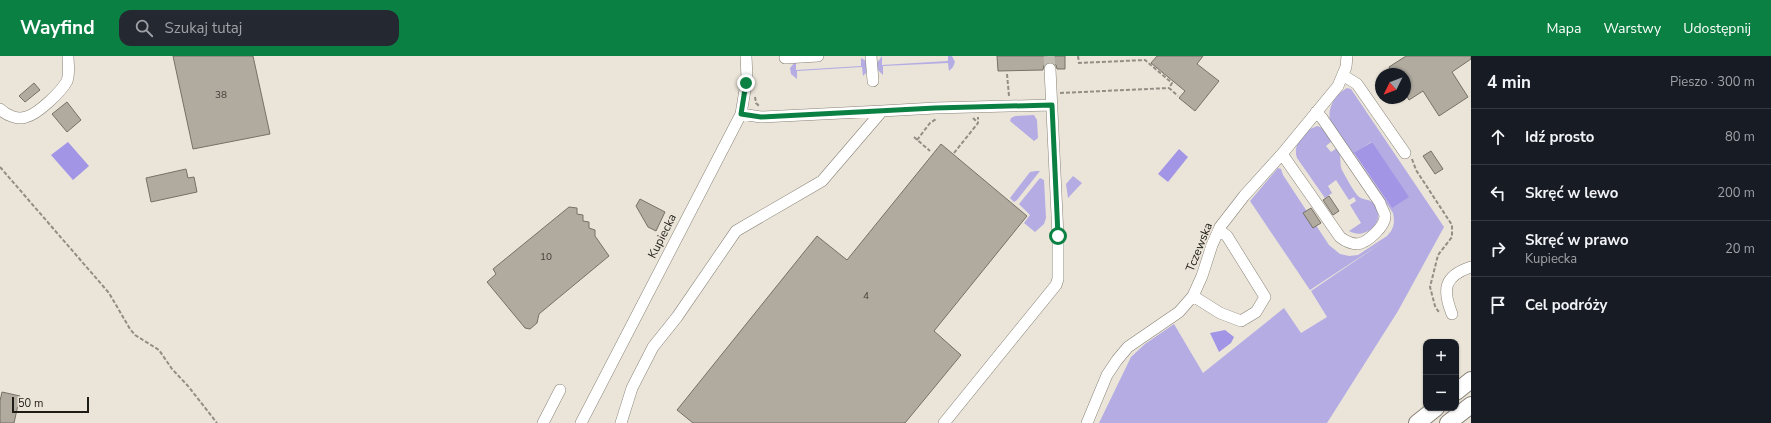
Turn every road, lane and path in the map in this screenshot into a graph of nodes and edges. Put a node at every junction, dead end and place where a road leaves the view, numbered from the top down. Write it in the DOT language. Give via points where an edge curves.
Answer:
graph roads {
  1 [pos="68,56"];
  2 [pos="746,56"];
  3 [pos="818,56"];
  4 [pos="871,56"];
  5 [pos="1078,56"];
  6 [pos="1346,56"];
  7 [pos="785,58"];
  8 [pos="1050,69"];
  9 [pos="1007,74"];
  10 [pos="1344,76"];
  11 [pos="873,81"];
  12 [pos="756,95"];
  13 [pos="1009,96"];
  14 [pos="1178,96"];
  15 [pos="1052,105"];
  16 [pos="762,107"];
  17 [pos="977,107"];
  18 [pos="0,109"];
  19 [pos="882,111"];
  20 [pos="1316,112"];
  21 [pos="741,114"];
  22 [pos="969,116"];
  23 [pos="938,118"];
  24 [pos="978,123"];
  25 [pos="914,137"];
  26 [pos="917,140"];
  27 [pos="930,151"];
  28 [pos="954,153"];
  29 [pos="1405,153"];
  30 [pos="1282,154"];
  31 [pos="0,167"];
  32 [pos="1219,230"];
  33 [pos="1471,267"];
  34 [pos="1193,296"];
  35 [pos="1448,304"];
  36 [pos="1452,314"];
  37 [pos="1471,380"];
  38 [pos="560,390"];
  39 [pos="1459,390"];
  40 [pos="1471,405"];
  41 [pos="1432,411"];
  42 [pos="217,423"];
  43 [pos="543,423"];
  44 [pos="581,423"];
  45 [pos="621,423"];
  46 [pos="944,423"];
  47 [pos="1087,423"];
  48 [pos="1417,423"];
  49 [pos="1448,423"];
  1 -- 18 [label="street" via="69,75 66,81 59,92 33,114 18,118"];
  2 -- 21 [label="street, Kupiecka" via="747,78"];
  3 -- 7 [label="street"];
  4 -- 11 [label="street"];
  5 -- 14 [label="path" via="1079,63 1145,60 1172,83 1169,88"];
  6 -- 10 [label="street, Tczewska"];
  8 -- 15 [label="street"];
  9 -- 13 [label="path"];
  10 -- 20 [label="street, Tczewska"];
  10 -- 29 [label="street" via="1357,84"];
  12 -- 16 [label="path" via="756,103"];
  15 -- 17 [label="street"];
  15 -- 46 [label="street" via="1058,236 1056,285"];
  17 -- 19 [label="street"];
  17 -- 24 [label="path"];
  19 -- 21 [label="street" via="761,117"];
  19 -- 45 [label="street" via="822,180 736,231 677,317 653,347 632,388"];
  20 -- 30 [label="street, Tczewska"];
  20 -- 30 [label="street" via="1380,203 1385,215 1379,230 1357,244 1345,241"];
  21 -- 44 [label="street, Kupiecka"];
  22 -- 24 [label="path"];
  23 -- 26 [label="path" via="930,122"];
  24 -- 28 [label="path"];
  25 -- 26 [label="path"];
  26 -- 27 [label="path"];
  29 -- 35 [label="path" via="1410,156 1416,170 1452,225 1452,237 1438,255 1430,287 1438,311 1442,313"];
  30 -- 32 [label="street, Tczewska" via="1244,196"];
  31 -- 42 [label="path" via="110,293 135,335 159,350"];
  32 -- 34 [label="street, Tczewska"];
  32 -- 34 [label="street" via="1227,236 1265,297 1256,312 1240,321 1220,313"];
  33 -- 35 [label="street" via="1459,271 1450,279 1446,290"];
  34 -- 47 [label="street, Tczewska" via="1179,312 1128,347 1117,360 1107,375"];
  35 -- 36 [label="street"];
  37 -- 39 [label="highway"];
  38 -- 43 [label="street"];
  40 -- 49 [label="highway"];
  41 -- 48 [label="highway"];
}
